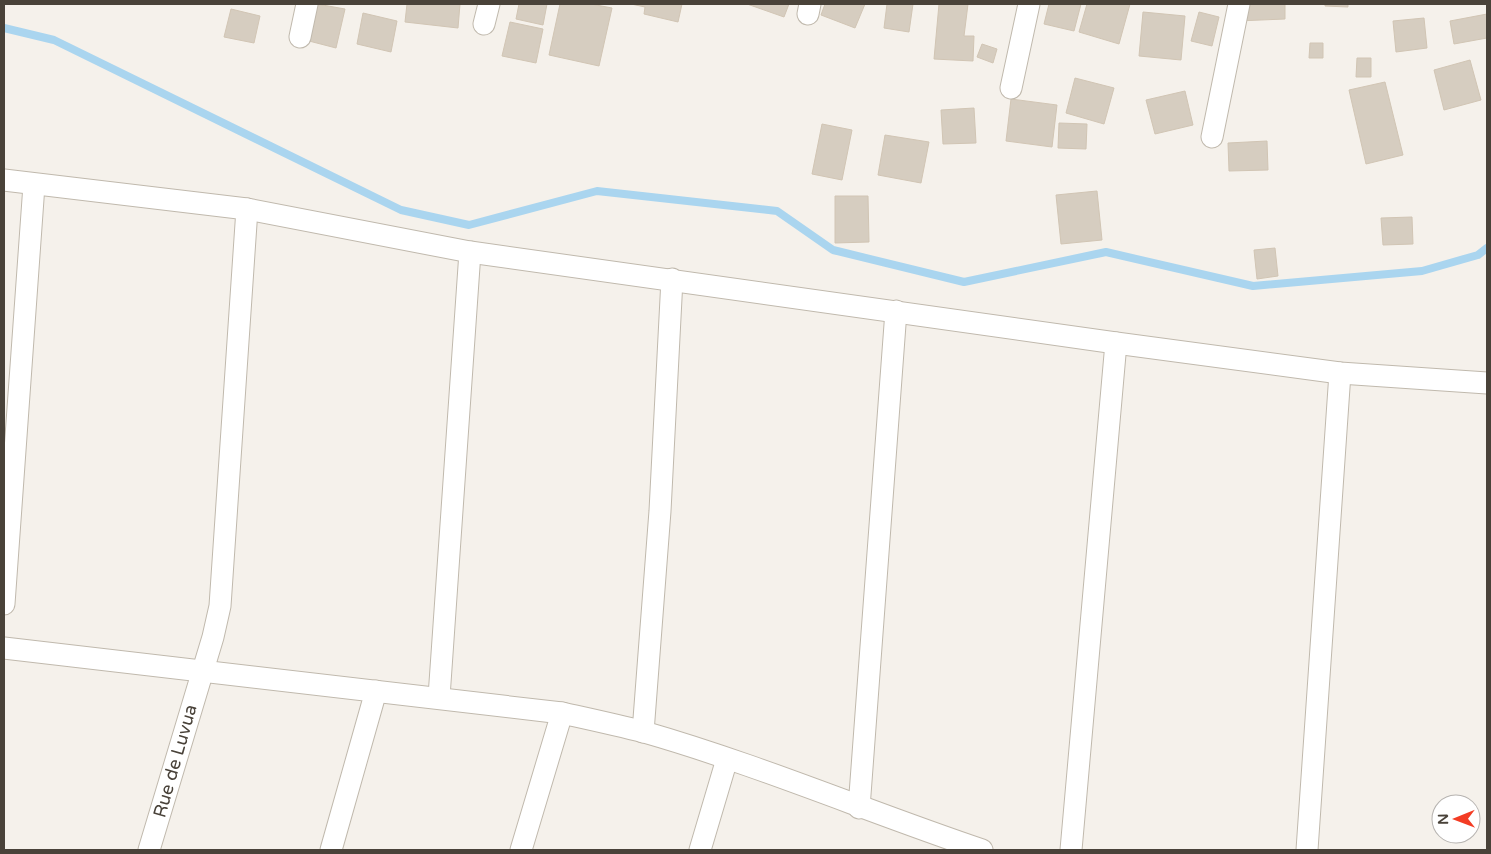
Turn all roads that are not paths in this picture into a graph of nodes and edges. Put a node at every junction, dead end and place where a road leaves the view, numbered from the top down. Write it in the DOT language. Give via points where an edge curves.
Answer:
graph roads {
  1 [pos="307,4"];
  2 [pos="1029,4"];
  3 [pos="1240,4"];
  4 [pos="300,37"];
  5 [pos="1011,88"];
  6 [pos="1212,138"];
  7 [pos="4,180"];
  8 [pos="34,185"];
  9 [pos="247,209"];
  10 [pos="470,252"];
  11 [pos="672,279"];
  12 [pos="896,311"];
  13 [pos="1116,343"];
  14 [pos="1340,373"];
  15 [pos="1487,383"];
  16 [pos="4,604"];
  17 [pos="4,648"];
  18 [pos="202,671"];
  19 [pos="376,691"];
  20 [pos="439,697"];
  21 [pos="562,713"];
  22 [pos="643,732"];
  23 [pos="727,759"];
  24 [pos="859,808"];
  25 [pos="149,850"];
  26 [pos="331,850"];
  27 [pos="521,850"];
  28 [pos="700,850"];
  29 [pos="982,850"];
  30 [pos="1071,850"];
  31 [pos="1307,850"];
  1 -- 4 [label="street"];
  2 -- 5 [label="street"];
  3 -- 6 [label="street"];
  7 -- 8 [label="street"];
  8 -- 9 [label="street"];
  8 -- 16 [label="street"];
  9 -- 10 [label="street"];
  9 -- 18 [label="street, Rue de Luvua" via="220,606"];
  10 -- 11 [label="street"];
  10 -- 20 [label="street"];
  11 -- 12 [label="street"];
  11 -- 22 [label="street" via="660,511"];
  12 -- 13 [label="street"];
  12 -- 24 [label="street"];
  13 -- 14 [label="street"];
  13 -- 30 [label="street"];
  14 -- 15 [label="street"];
  14 -- 31 [label="street"];
  17 -- 18 [label="street"];
  18 -- 19 [label="street"];
  18 -- 25 [label="street, Rue de Luvua"];
  19 -- 20 [label="street"];
  19 -- 26 [label="street"];
  20 -- 21 [label="street"];
  21 -- 22 [label="street"];
  21 -- 27 [label="street"];
  22 -- 23 [label="street"];
  23 -- 24 [label="street"];
  23 -- 28 [label="street"];
  24 -- 29 [label="street"];
}
